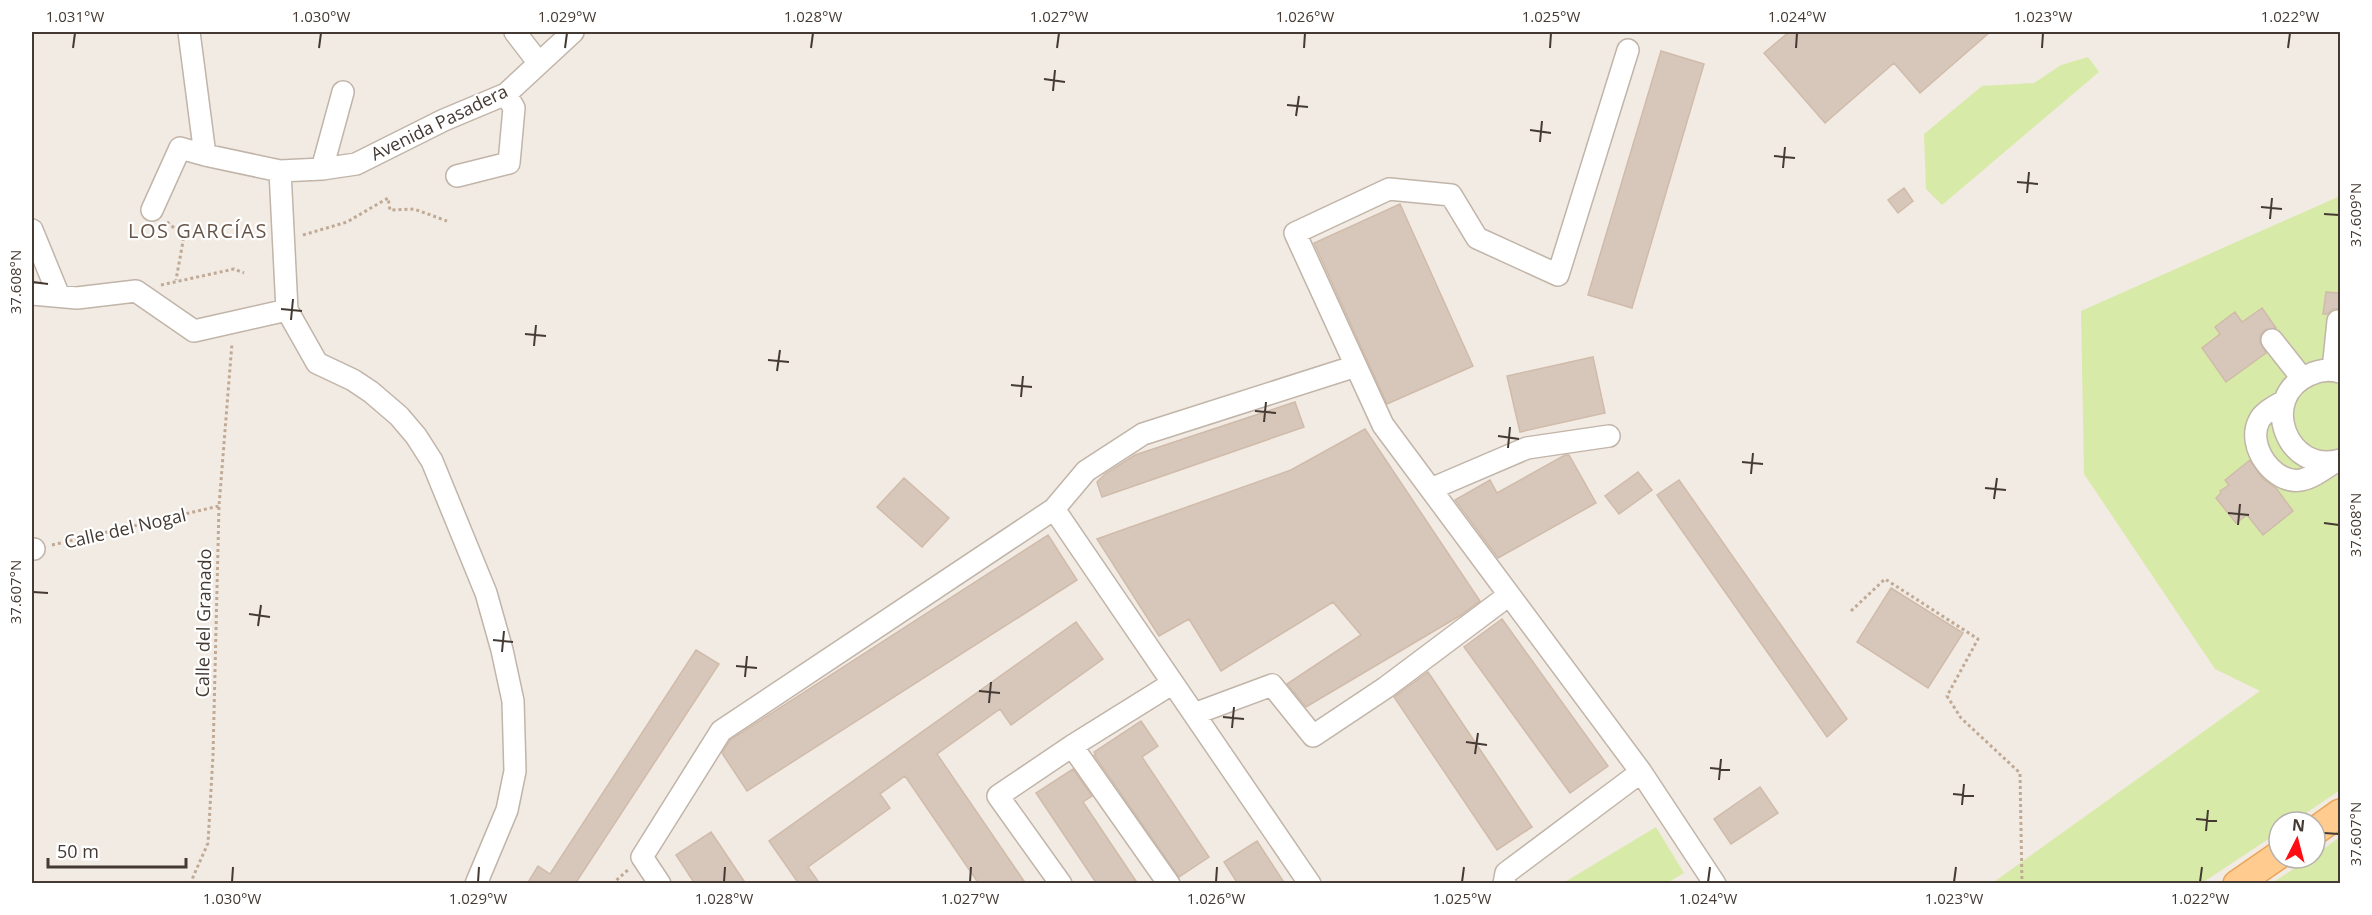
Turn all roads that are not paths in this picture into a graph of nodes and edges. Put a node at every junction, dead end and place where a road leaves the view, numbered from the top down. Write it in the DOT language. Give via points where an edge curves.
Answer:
graph roads {
  1 [pos="515,32"];
  2 [pos="573,32"];
  3 [pos="190,35"];
  4 [pos="1628,50"];
  5 [pos="538,62"];
  6 [pos="343,92"];
  7 [pos="506,94"];
  8 [pos="205,155"];
  9 [pos="322,169"];
  10 [pos="279,171"];
  11 [pos="457,176"];
  12 [pos="152,210"];
  13 [pos="32,230"];
  14 [pos="32,294"];
  15 [pos="59,296"];
  16 [pos="287,310"];
  17 [pos="2338,321"];
  18 [pos="2272,340"];
  19 [pos="1356,366"];
  20 [pos="2337,371"];
  21 [pos="2302,378"];
  22 [pos="2284,401"];
  23 [pos="1610,436"];
  24 [pos="2338,461"];
  25 [pos="1431,489"];
  26 [pos="1054,509"];
  27 [pos="1509,595"];
  28 [pos="1173,683"];
  29 [pos="1194,714"];
  30 [pos="1072,746"];
  31 [pos="1641,772"];
  32 [pos="2340,813"];
  33 [pos="2327,822"];
  34 [pos="2267,863"];
  35 [pos="476,884"];
  36 [pos="660,884"];
  37 [pos="1061,884"];
  38 [pos="1169,884"];
  39 [pos="1310,884"];
  40 [pos="1504,884"];
  41 [pos="1715,884"];
  42 [pos="2237,884"];
  1 -- 5 [label="street"];
  2 -- 5 [label="street, Avenida Pasadera"];
  3 -- 8 [label="street"];
  4 -- 19 [label="street" via="1558,275 1477,238 1451,195 1389,189 1295,233"];
  5 -- 7 [label="street, Avenida Pasadera"];
  6 -- 9 [label="street"];
  7 -- 9 [label="street, Avenida Pasadera" via="356,164"];
  7 -- 11 [label="street" via="514,108 509,163"];
  8 -- 10 [label="street, Avenida Pasadera"];
  8 -- 12 [label="street, Avenida Pasadera" via="180,148"];
  9 -- 10 [label="street, Avenida Pasadera"];
  10 -- 16 [label="street"];
  13 -- 15 [label="street"];
  14 -- 15 [label="street"];
  15 -- 16 [label="street" via="77,298 136,291 194,332"];
  16 -- 35 [label="street" via="317,363 371,392 416,436 432,461 486,593 509,679 516,751 507,810"];
  17 -- 20 [label="street"];
  18 -- 21 [label="street"];
  19 -- 25 [label="street" via="1383,425"];
  19 -- 26 [label="street" via="1143,434 1086,471"];
  20 -- 21 [label="street" via="2316,371"];
  21 -- 22 [label="street"];
  22 -- 24 [label="street" via="2284,432 2292,445 2304,456"];
  22 -- 24 [label="street" via="2259,421 2255,439 2259,453 2275,472 2287,479 2301,480"];
  23 -- 25 [label="street" via="1527,447"];
  25 -- 27 [label="street"];
  26 -- 28 [label="street"];
  26 -- 36 [label="street" via="721,732 642,857"];
  27 -- 29 [label="street" via="1385,688 1312,735 1272,685"];
  27 -- 31 [label="street"];
  28 -- 29 [label="street"];
  28 -- 30 [label="street"];
  29 -- 39 [label="street"];
  30 -- 37 [label="street" via="998,796"];
  30 -- 38 [label="street"];
  31 -- 40 [label="street" via="1506,873"];
  31 -- 41 [label="street"];
  32 -- 33 [label="main road"];
  34 -- 42 [label="main road"];
}
